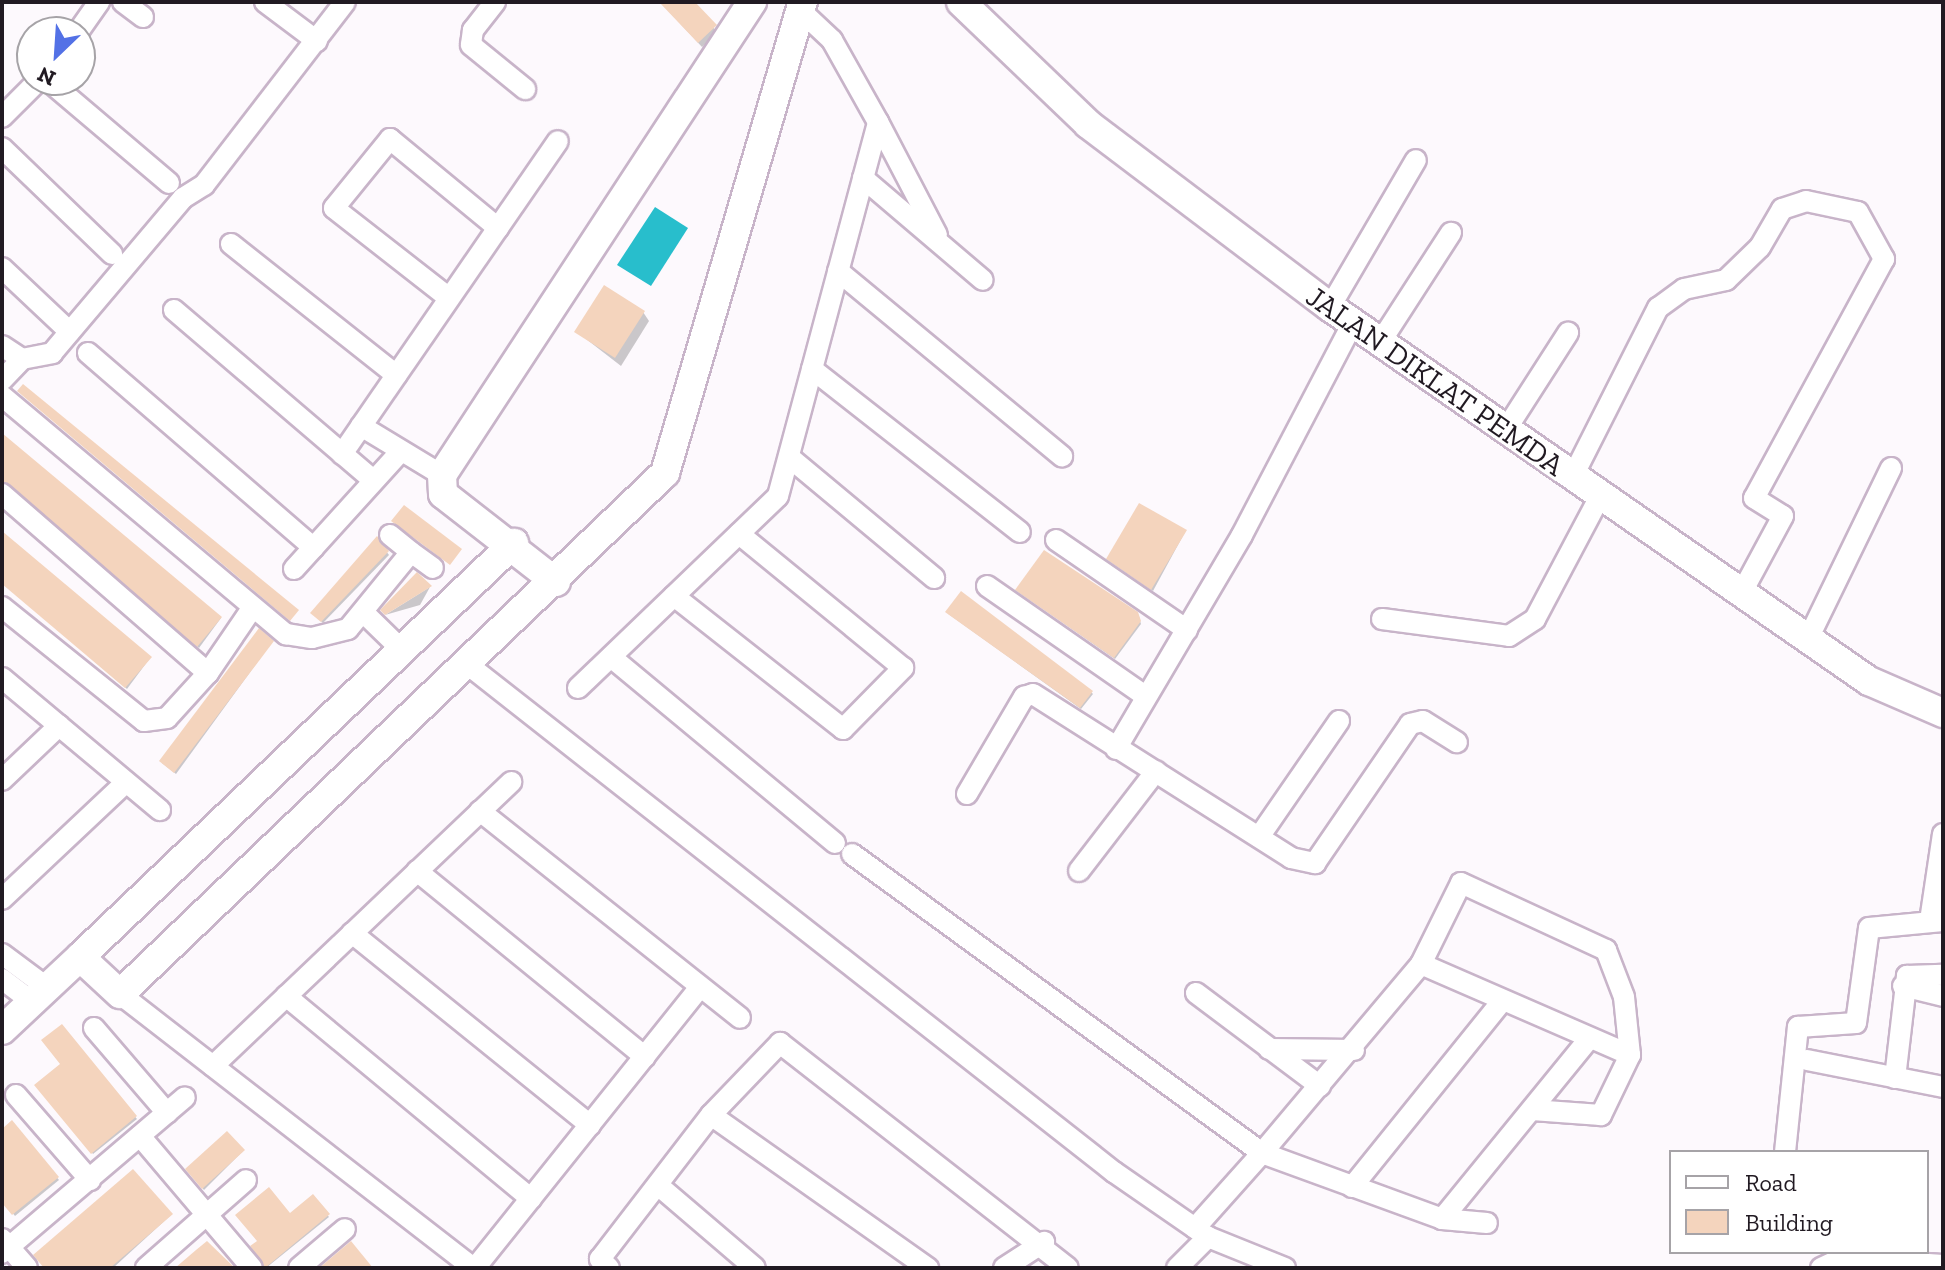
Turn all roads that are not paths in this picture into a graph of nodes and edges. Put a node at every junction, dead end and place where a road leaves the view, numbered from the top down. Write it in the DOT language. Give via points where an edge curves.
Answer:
graph roads {
  1 [pos="123,2"];
  2 [pos="265,2"];
  3 [pos="345,2"];
  4 [pos="495,2"];
  5 [pos="752,2"];
  6 [pos="961,2"];
  7 [pos="802,6"];
  8 [pos="143,17"];
  9 [pos="317,41"];
  10 [pos="525,89"];
  11 [pos="2,117"];
  12 [pos="878,122"];
  13 [pos="558,141"];
  14 [pos="2,148"];
  15 [pos="1416,160"];
  16 [pos="863,178"];
  17 [pos="169,183"];
  18 [pos="498,228"];
  19 [pos="1451,233"];
  20 [pos="231,244"];
  21 [pos="942,245"];
  22 [pos="112,254"];
  23 [pos="2,268"];
  24 [pos="838,271"];
  25 [pos="983,280"];
  26 [pos="449,298"];
  27 [pos="1330,307"];
  28 [pos="174,310"];
  29 [pos="1353,323"];
  30 [pos="70,332"];
  31 [pos="1568,333"];
  32 [pos="1381,341"];
  33 [pos="2,346"];
  34 [pos="88,353"];
  35 [pos="22,359"];
  36 [pos="812,369"];
  37 [pos="396,375"];
  38 [pos="2,380"];
  39 [pos="2,396"];
  40 [pos="361,426"];
  41 [pos="1505,431"];
  42 [pos="400,452"];
  43 [pos="342,454"];
  44 [pos="1062,456"];
  45 [pos="789,457"];
  46 [pos="1891,468"];
  47 [pos="442,475"];
  48 [pos="1572,478"];
  49 [pos="373,480"];
  50 [pos="2,494"];
  51 [pos="1599,498"];
  52 [pos="1020,532"];
  53 [pos="739,534"];
  54 [pos="390,535"];
  55 [pos="1056,540"];
  56 [pos="518,547"];
  57 [pos="314,548"];
  58 [pos="411,552"];
  59 [pos="433,568"];
  60 [pos="294,569"];
  61 [pos="551,578"];
  62 [pos="934,578"];
  63 [pos="987,586"];
  64 [pos="1741,594"];
  65 [pos="674,596"];
  66 [pos="2,607"];
  67 [pos="251,610"];
  68 [pos="363,612"];
  69 [pos="1382,619"];
  70 [pos="1187,630"];
  71 [pos="1808,639"];
  72 [pos="402,650"];
  73 [pos="611,657"];
  74 [pos="467,664"];
  75 [pos="208,673"];
  76 [pos="2,678"];
  77 [pos="578,688"];
  78 [pos="1145,696"];
  79 [pos="1943,713"];
  80 [pos="1339,721"];
  81 [pos="59,726"];
  82 [pos="1457,742"];
  83 [pos="1116,749"];
  84 [pos="1156,771"];
  85 [pos="2,780"];
  86 [pos="126,782"];
  87 [pos="511,782"];
  88 [pos="967,794"];
  89 [pos="160,810"];
  90 [pos="480,811"];
  91 [pos="1943,834"];
  92 [pos="1259,837"];
  93 [pos="417,871"];
  94 [pos="1079,871"];
  95 [pos="2,899"];
  96 [pos="1936,921"];
  97 [pos="352,933"];
  98 [pos="2,954"];
  99 [pos="84,961"];
  100 [pos="1421,964"];
  101 [pos="1943,975"];
  102 [pos="2,979"];
  103 [pos="1903,986"];
  104 [pos="700,987"];
  105 [pos="116,990"];
  106 [pos="37,993"];
  107 [pos="1196,993"];
  108 [pos="286,996"];
  109 [pos="1943,996"];
  110 [pos="1503,1000"];
  111 [pos="740,1018"];
  112 [pos="94,1028"];
  113 [pos="2,1030"];
  114 [pos="1589,1039"];
  115 [pos="1269,1049"];
  116 [pos="1354,1050"];
  117 [pos="1630,1055"];
  118 [pos="645,1057"];
  119 [pos="1807,1060"];
  120 [pos="213,1066"];
  121 [pos="1895,1078"];
  122 [pos="1320,1086"];
  123 [pos="1943,1087"];
  124 [pos="16,1095"];
  125 [pos="185,1097"];
  126 [pos="1532,1110"];
  127 [pos="167,1113"];
  128 [pos="711,1115"];
  129 [pos="590,1125"];
  130 [pos="140,1136"];
  131 [pos="1785,1150"];
  132 [pos="1262,1153"];
  133 [pos="90,1180"];
  134 [pos="246,1180"];
  135 [pos="659,1186"];
  136 [pos="1352,1187"];
  137 [pos="531,1199"];
  138 [pos="208,1215"];
  139 [pos="1442,1219"];
  140 [pos="1487,1223"];
  141 [pos="345,1229"];
  142 [pos="1202,1232"];
  143 [pos="1044,1242"];
  144 [pos="4,1246"];
  145 [pos="600,1265"];
  146 [pos="1943,1265"];
  147 [pos="27,1268"];
  148 [pos="146,1268"];
  149 [pos="252,1268"];
  150 [pos="299,1268"];
  151 [pos="474,1268"];
  152 [pos="755,1268"];
  153 [pos="928,1268"];
  154 [pos="1004,1268"];
  155 [pos="1068,1268"];
  156 [pos="1177,1268"];
  157 [pos="1285,1268"];
  158 [pos="1821,1268"];
  1 -- 8 [label="street"];
  2 -- 9 [label="street"];
  3 -- 9 [label="street"];
  4 -- 10 [label="street" via="473,30 471,45"];
  5 -- 47 [label="street"];
  6 -- 27 [label="street, JALAN DIKLAT PEMDA" via="1088,124"];
  7 -- 12 [label="street" via="832,40"];
  7 -- 61 [label="street" via="677,447 665,473"];
  9 -- 30 [label="street" via="204,185 183,198"];
  11 -- 17 [label="street" via="38,81 50,82"];
  12 -- 16 [label="street"];
  12 -- 21 [label="street"];
  13 -- 18 [label="street"];
  14 -- 22 [label="street"];
  15 -- 27 [label="street"];
  16 -- 21 [label="street"];
  16 -- 24 [label="street"];
  18 -- 26 [label="street"];
  18 -- 26 [label="street" via="390,139 334,208"];
  19 -- 32 [label="street"];
  20 -- 37 [label="street"];
  21 -- 25 [label="street"];
  23 -- 30 [label="street"];
  24 -- 36 [label="street"];
  24 -- 44 [label="street"];
  26 -- 37 [label="street"];
  27 -- 29 [label="street, JALAN DIKLAT PEMDA"];
  28 -- 43 [label="street"];
  29 -- 32 [label="street, JALAN DIKLAT PEMDA"];
  29 -- 70 [label="street"];
  30 -- 35 [label="street" via="52,353"];
  31 -- 41 [label="street"];
  32 -- 41 [label="street, JALAN DIKLAT PEMDA"];
  33 -- 35 [label="street"];
  34 -- 57 [label="street"];
  35 -- 38 [label="street"];
  36 -- 45 [label="street"];
  36 -- 52 [label="street"];
  37 -- 40 [label="street"];
  39 -- 67 [label="street"];
  40 -- 42 [label="street"];
  40 -- 43 [label="street"];
  41 -- 48 [label="street, JALAN DIKLAT PEMDA"];
  42 -- 47 [label="street"];
  42 -- 49 [label="street"];
  43 -- 49 [label="street"];
  45 -- 53 [label="street" via="778,496"];
  45 -- 62 [label="street"];
  46 -- 71 [label="street"];
  47 -- 56 [label="street" via="443,494"];
  48 -- 51 [label="street, JALAN DIKLAT PEMDA"];
  48 -- 64 [label="street" via="1658,308 1684,289 1726,280 1760,247 1782,209 1806,201 1858,212 1884,259 1754,498 1783,516"];
  49 -- 57 [label="street"];
  50 -- 75 [label="street"];
  51 -- 64 [label="street, JALAN DIKLAT PEMDA"];
  51 -- 69 [label="street" via="1535,619 1509,636"];
  53 -- 65 [label="street"];
  53 -- 65 [label="street" via="903,668 843,729"];
  54 -- 58 [label="street"];
  55 -- 70 [label="street"];
  56 -- 61 [label="street"];
  56 -- 72 [label="street"];
  57 -- 60 [label="street"];
  58 -- 59 [label="street"];
  58 -- 68 [label="street"];
  61 -- 74 [label="street"];
  63 -- 78 [label="street"];
  64 -- 71 [label="street, JALAN DIKLAT PEMDA"];
  65 -- 73 [label="street"];
  66 -- 75 [label="street" via="144,721 167,718"];
  67 -- 68 [label="street" via="286,634 312,638 348,629"];
  67 -- 75 [label="street"];
  68 -- 72 [label="street"];
  70 -- 78 [label="street"];
  71 -- 79 [label="street, JALAN DIKLAT PEMDA" via="1869,681"];
  72 -- 99 [label="street"];
  73 -- 77 [label="street"];
  73 -- 132 [label="street" via="843,849"];
  74 -- 105 [label="street"];
  74 -- 142 [label="street" via="828,951"];
  76 -- 81 [label="street"];
  78 -- 83 [label="street"];
  80 -- 92 [label="street"];
  81 -- 85 [label="street"];
  81 -- 86 [label="street"];
  82 -- 92 [label="street" via="1423,721 1410,724 1319,861 1301,862"];
  83 -- 84 [label="street"];
  83 -- 88 [label="street" via="1027,693"];
  84 -- 92 [label="street"];
  84 -- 94 [label="street"];
  86 -- 89 [label="street"];
  86 -- 95 [label="street"];
  87 -- 90 [label="street"];
  90 -- 93 [label="street"];
  90 -- 104 [label="street"];
  91 -- 96 [label="street"];
  93 -- 97 [label="street"];
  93 -- 118 [label="street"];
  96 -- 131 [label="street" via="1864,932 1856,1023 1798,1027"];
  97 -- 108 [label="street"];
  97 -- 129 [label="street"];
  98 -- 106 [label="street"];
  99 -- 105 [label="street"];
  99 -- 106 [label="street"];
  100 -- 110 [label="street"];
  100 -- 116 [label="street"];
  100 -- 117 [label="street" via="1455,887 1471,885 1606,950 1624,997"];
  101 -- 103 [label="street" via="1907,976"];
  102 -- 106 [label="street"];
  103 -- 109 [label="street"];
  103 -- 121 [label="street"];
  104 -- 111 [label="street"];
  104 -- 118 [label="street"];
  105 -- 120 [label="street"];
  106 -- 113 [label="street"];
  107 -- 115 [label="street"];
  108 -- 120 [label="street"];
  108 -- 137 [label="street"];
  110 -- 114 [label="street"];
  110 -- 136 [label="street"];
  112 -- 127 [label="street"];
  114 -- 117 [label="street"];
  114 -- 126 [label="street"];
  115 -- 116 [label="street"];
  115 -- 122 [label="street"];
  116 -- 122 [label="street"];
  117 -- 126 [label="street" via="1601,1115"];
  118 -- 129 [label="street"];
  119 -- 121 [label="street"];
  120 -- 151 [label="street"];
  121 -- 123 [label="street"];
  122 -- 132 [label="street"];
  124 -- 133 [label="street"];
  125 -- 127 [label="street"];
  126 -- 139 [label="street"];
  127 -- 130 [label="street"];
  128 -- 135 [label="street"];
  128 -- 143 [label="street" via="780,1043"];
  128 -- 153 [label="street"];
  129 -- 137 [label="street"];
  130 -- 133 [label="street"];
  130 -- 138 [label="street"];
  132 -- 136 [label="street"];
  132 -- 142 [label="street"];
  133 -- 144 [label="street"];
  134 -- 138 [label="street"];
  135 -- 145 [label="street"];
  135 -- 152 [label="street"];
  136 -- 139 [label="street"];
  137 -- 151 [label="street"];
  138 -- 148 [label="street"];
  138 -- 149 [label="street"];
  139 -- 140 [label="street"];
  141 -- 150 [label="street"];
  142 -- 156 [label="street"];
  142 -- 157 [label="street"];
  143 -- 154 [label="street"];
  143 -- 155 [label="street"];
  144 -- 147 [label="street"];
  146 -- 158 [label="street" via="1842,1258"];
}
